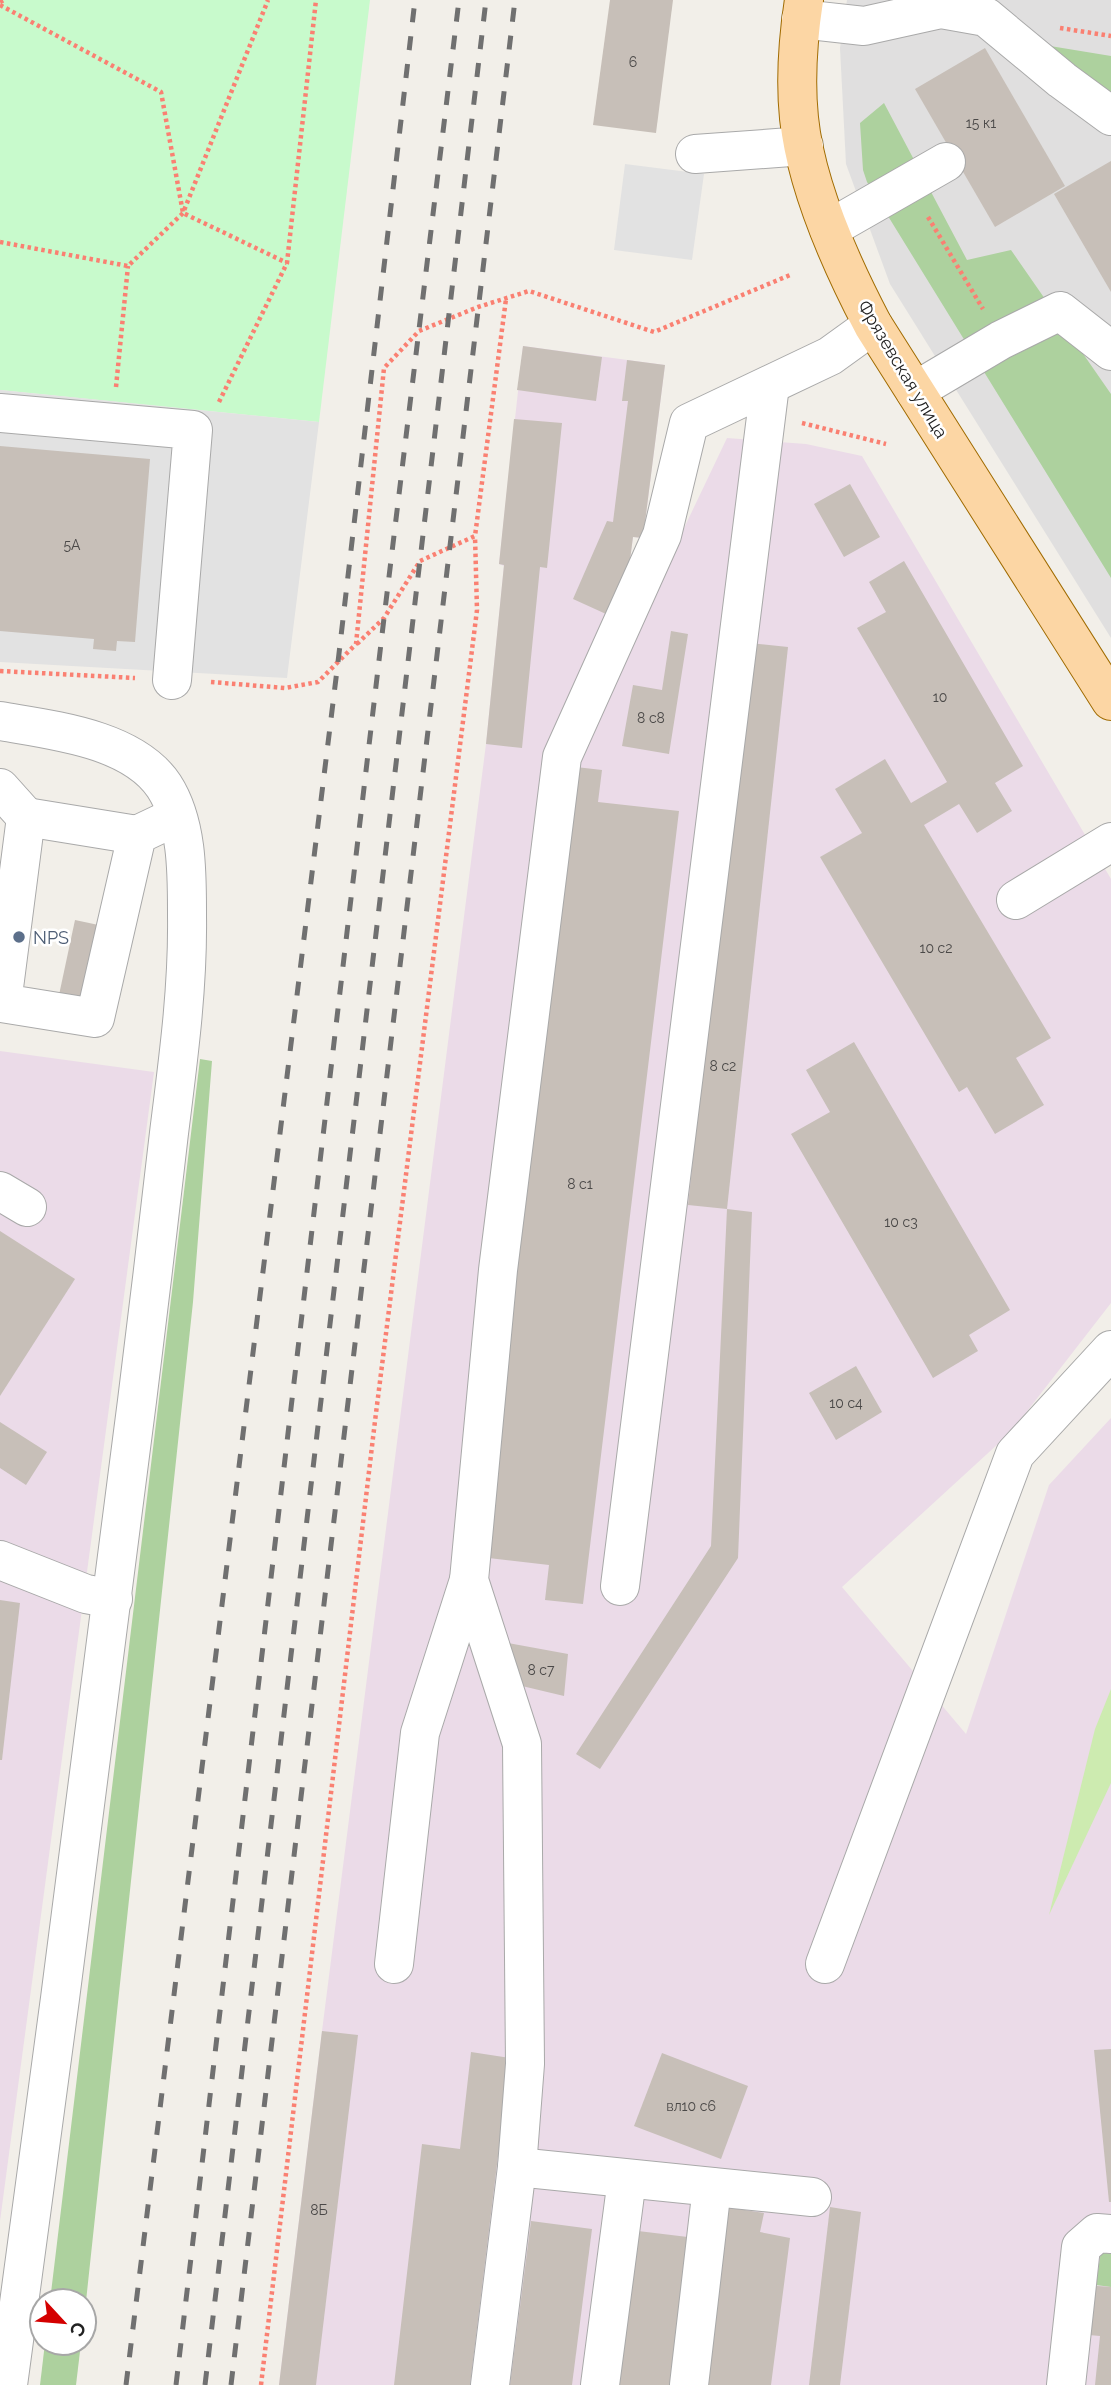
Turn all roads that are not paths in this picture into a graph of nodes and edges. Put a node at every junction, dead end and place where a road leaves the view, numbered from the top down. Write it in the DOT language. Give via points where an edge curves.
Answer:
graph roads {
  1 [pos="802,9"];
  2 [pos="1111,116"];
  3 [pos="803,146"];
  4 [pos="695,154"];
  5 [pos="946,162"];
  6 [pos="829,229"];
  7 [pos="873,325"];
  8 [pos="1111,351"];
  9 [pos="915,391"];
  10 [pos="768,399"];
  11 [pos="0,412"];
  12 [pos="172,680"];
  13 [pos="1106,683"];
  14 [pos="0,721"];
  15 [pos="0,788"];
  16 [pos="26,817"];
  17 [pos="177,817"];
  18 [pos="136,835"];
  19 [pos="1111,842"];
  20 [pos="1016,900"];
  21 [pos="1111,1350"];
  22 [pos="0,1560"];
  23 [pos="469,1580"];
  24 [pos="620,1586"];
  25 [pos="113,1599"];
  26 [pos="394,1964"];
  27 [pos="825,1964"];
  28 [pos="517,2167"];
  29 [pos="627,2179"];
  30 [pos="712,2187"];
  31 [pos="812,2197"];
  32 [pos="1111,2234"];
  33 [pos="8,2385"];
  34 [pos="490,2385"];
  35 [pos="600,2385"];
  36 [pos="689,2385"];
  37 [pos="1066,2385"];
  1 -- 2 [label="lane" via="864,26 942,9 986,17"];
  1 -- 3 [label="main road, Фрязевская улица" via="797,69"];
  3 -- 4 [label="lane"];
  3 -- 6 [label="main road, Фрязевская улица"];
  5 -- 6 [label="lane"];
  6 -- 7 [label="main road, Фрязевская улица"];
  7 -- 9 [label="main road, Фрязевская улица"];
  7 -- 10 [label="lane"];
  8 -- 9 [label="lane" via="1060,310"];
  9 -- 13 [label="main road, Фрязевская улица"];
  10 -- 23 [label="lane" via="689,423 662,536 562,757 498,1270"];
  10 -- 24 [label="lane"];
  11 -- 12 [label="lane" via="193,430"];
  14 -- 17 [label="lane" via="62,732 129,755 163,786"];
  15 -- 16 [label="lane"];
  16 -- 18 [label="lane"];
  16 -- 18 [label="lane" via="2,1003 95,1018"];
  17 -- 18 [label="lane"];
  17 -- 25 [label="lane" via="185,856 187,920 182,1027"];
  19 -- 20 [label="lane"];
  21 -- 27 [label="lane" via="1015,1454"];
  22 -- 25 [label="lane" via="86,1594"];
  23 -- 26 [label="lane" via="421,1733"];
  23 -- 28 [label="lane" via="522,1744 525,2064"];
  25 -- 33 [label="lane"];
  28 -- 29 [label="lane"];
  28 -- 34 [label="lane"];
  29 -- 30 [label="lane"];
  29 -- 35 [label="lane"];
  30 -- 31 [label="lane"];
  30 -- 36 [label="lane"];
  32 -- 37 [label="lane" via="1097,2233 1081,2248"];
}
